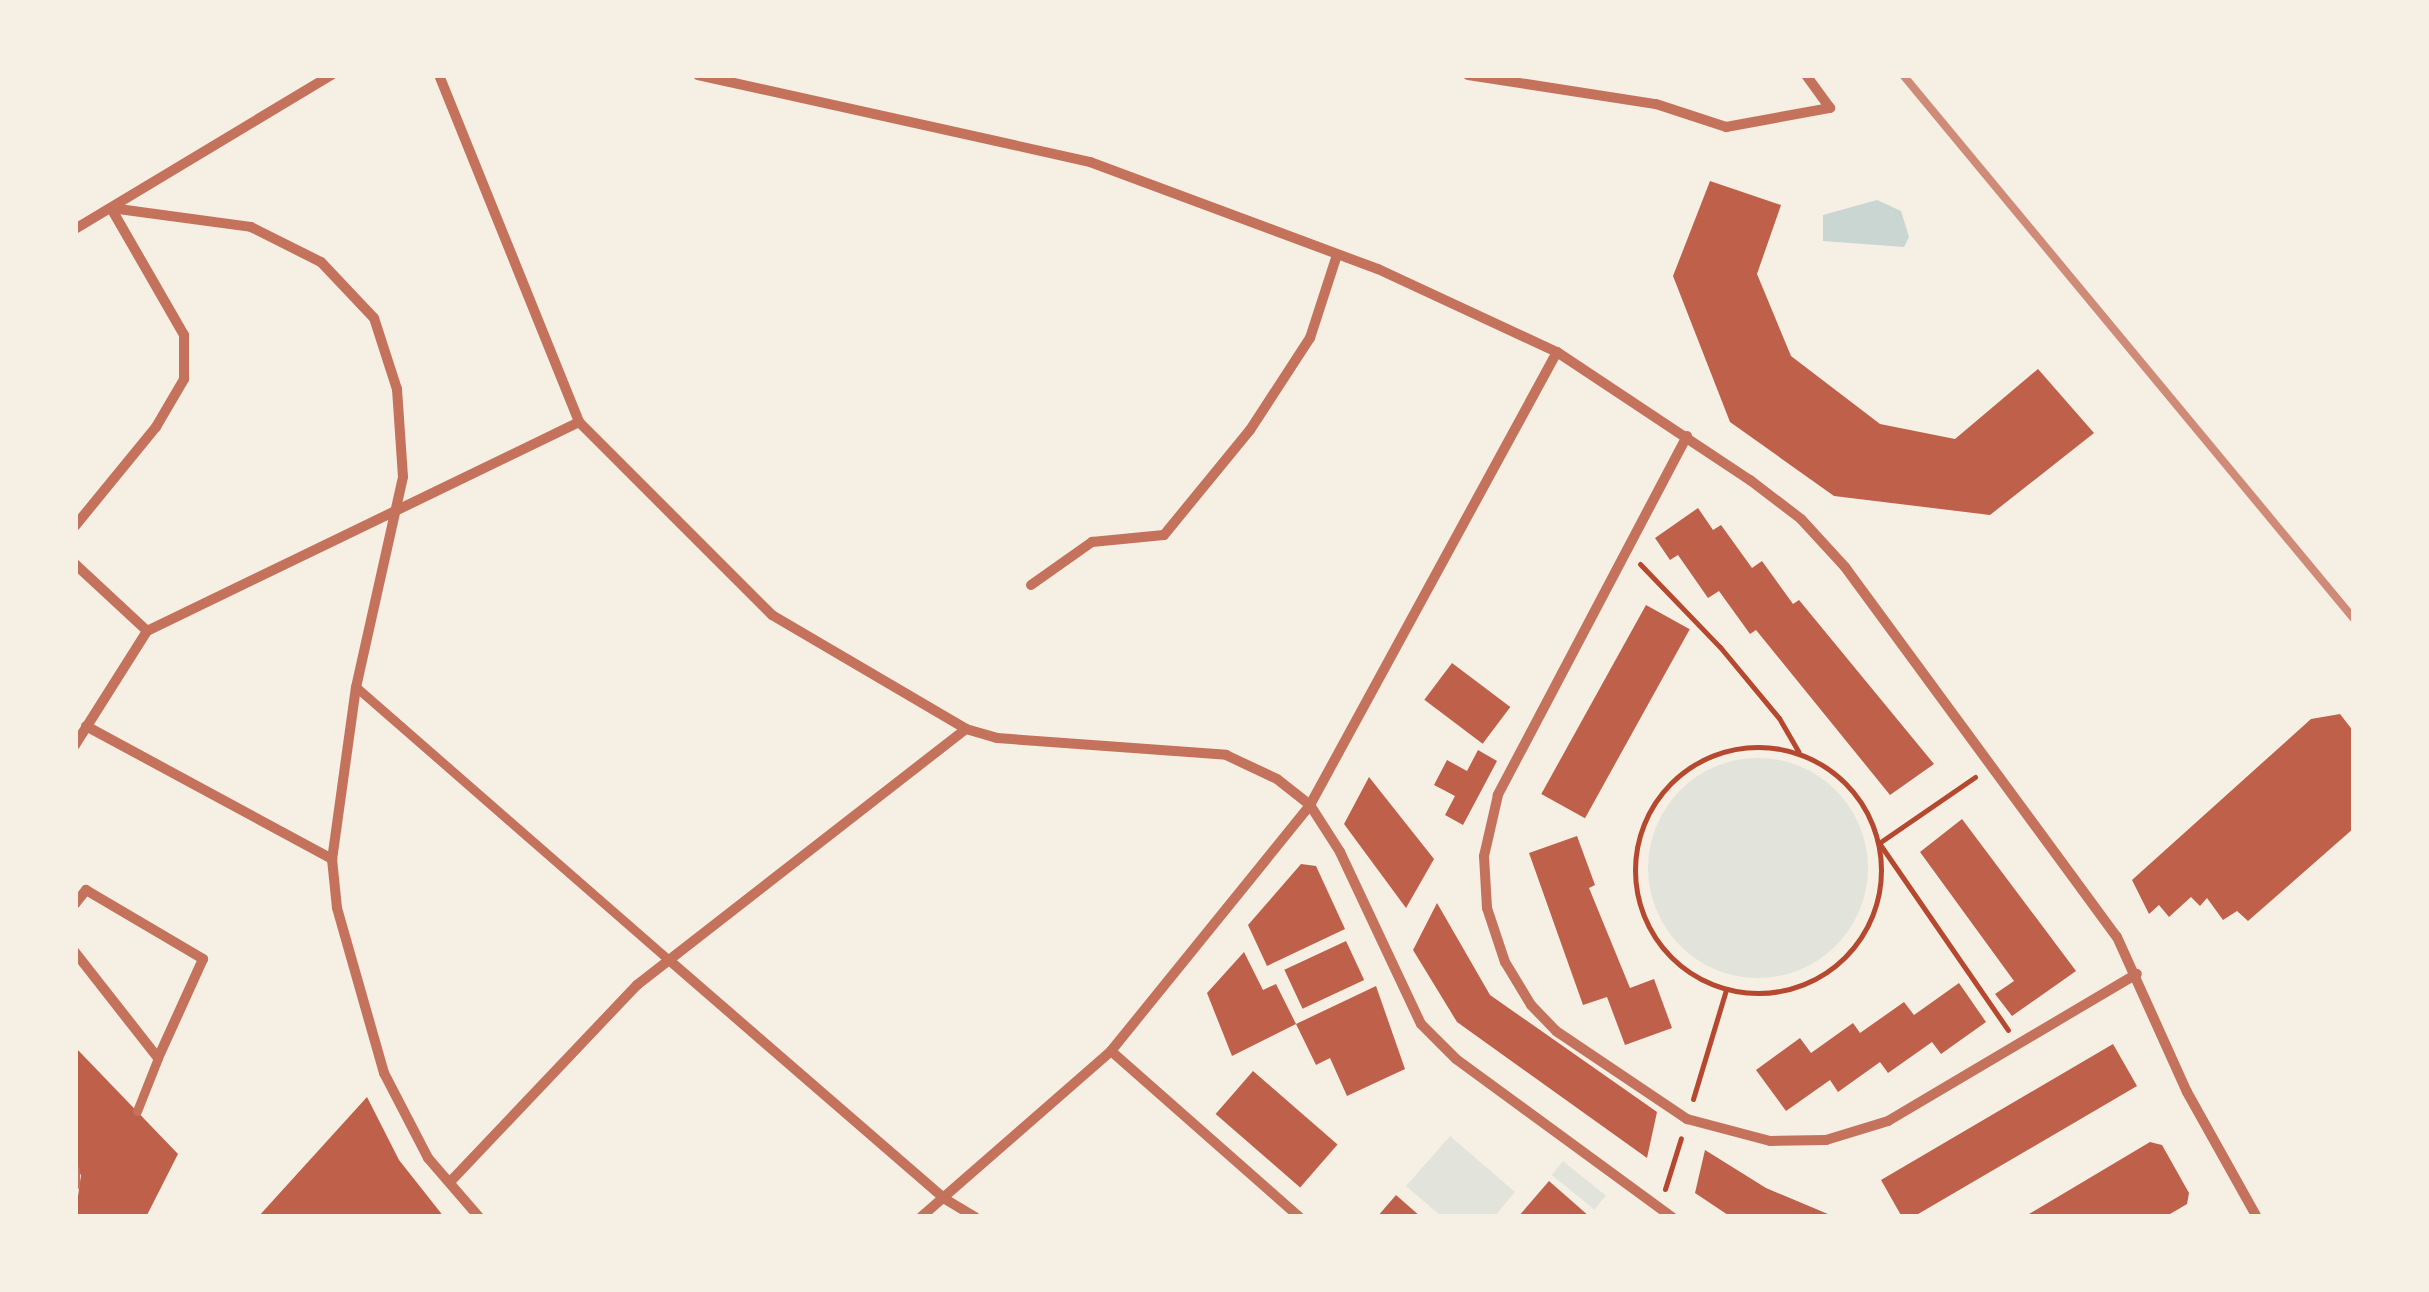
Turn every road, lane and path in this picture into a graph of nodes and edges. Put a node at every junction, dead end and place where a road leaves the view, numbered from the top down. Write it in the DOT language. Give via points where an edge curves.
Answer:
graph roads {
  1 [pos="331,75"];
  2 [pos="439,75"];
  3 [pos="698,75"];
  4 [pos="1806,75"];
  5 [pos="1474,76"];
  6 [pos="716,77"];
  7 [pos="111,208"];
  8 [pos="75,229"];
  9 [pos="1337,256"];
  10 [pos="1557,352"];
  11 [pos="579,422"];
  12 [pos="1687,436"];
  13 [pos="394,517"];
  14 [pos="75,526"];
  15 [pos="1627,550"];
  16 [pos="75,564"];
  17 [pos="1031,586"];
  18 [pos="147,631"];
  19 [pos="356,687"];
  20 [pos="86,726"];
  21 [pos="966,729"];
  22 [pos="75,745"];
  23 [pos="1798,752"];
  24 [pos="1992,766"];
  25 [pos="1310,805"];
  26 [pos="1879,842"];
  27 [pos="332,859"];
  28 [pos="75,904"];
  29 [pos="75,952"];
  30 [pos="669,960"];
  31 [pos="2137,974"];
  32 [pos="1726,989"];
  33 [pos="1991,1007"];
  34 [pos="1112,1051"];
  35 [pos="158,1058"];
  36 [pos="136,1111"];
  37 [pos="1688,1118"];
  38 [pos="75,1170"];
  39 [pos="450,1182"];
  40 [pos="75,1184"];
  41 [pos="945,1198"];
  42 [pos="1659,1212"];
  43 [pos="479,1217"];
  44 [pos="922,1217"];
  45 [pos="975,1217"];
  46 [pos="1299,1217"];
  47 [pos="1672,1217"];
  48 [pos="2258,1217"];
  1 -- 7 [label="street"];
  2 -- 11 [label="street"];
  3 -- 6 [label="street"];
  4 -- 5 [label="street" via="1830,108 1726,127 1656,104"];
  6 -- 9 [label="street" via="1090,162"];
  7 -- 8 [label="street"];
  7 -- 13 [label="street" via="251,227 321,262 374,318 397,388 403,477"];
  7 -- 14 [label="street" via="184,335 184,380 156,427"];
  9 -- 10 [label="street"];
  9 -- 17 [label="street" via="1310,338 1250,430 1164,535 1092,542"];
  10 -- 12 [label="street"];
  10 -- 25 [label="street"];
  11 -- 13 [label="street"];
  11 -- 21 [label="street" via="772,615"];
  12 -- 15 [label="street"];
  12 -- 24 [label="street" via="1812,531"];
  13 -- 18 [label="street" via="189,606"];
  13 -- 19 [label="street"];
  15 -- 23 [label="path" via="1720,647 1780,718"];
  15 -- 37 [label="street" via="1498,795 1484,856 1487,908 1505,962 1556,1031"];
  16 -- 18 [label="street"];
  18 -- 20 [label="street"];
  19 -- 27 [label="street"];
  19 -- 30 [label="street"];
  20 -- 22 [label="street"];
  20 -- 27 [label="street"];
  21 -- 25 [label="street" via="997,738 1226,755 1278,778"];
  21 -- 30 [label="street"];
  23 -- 26 [label="path" via="1847,784"];
  23 -- 32 [label="path" via="1750,746 1702,759 1664,790 1640,833 1635,882 1650,930 1682,967"];
  24 -- 26 [label="path"];
  24 -- 31 [label="street"];
  25 -- 34 [label="street"];
  25 -- 42 [label="street" via="1340,852 1421,1024 1456,1059"];
  26 -- 32 [label="path" via="1880,893 1844,959 1801,986 1751,994"];
  26 -- 33 [label="path"];
  27 -- 39 [label="street" via="366,1027 415,1136"];
  28 -- 35 [label="street" via="86,890 204,959"];
  29 -- 35 [label="street"];
  30 -- 39 [label="street" via="612,1008"];
  30 -- 41 [label="street"];
  31 -- 37 [label="street" via="1888,1122 1826,1140 1770,1141"];
  31 -- 48 [label="street" via="2186,1092"];
  32 -- 37 [label="path"];
  34 -- 41 [label="street"];
  34 -- 46 [label="street"];
  35 -- 36 [label="street"];
  37 -- 42 [label="path"];
  38 -- 40 [label="street"];
  39 -- 43 [label="street"];
  41 -- 44 [label="street"];
  41 -- 45 [label="street"];
  42 -- 47 [label="street"];
}
